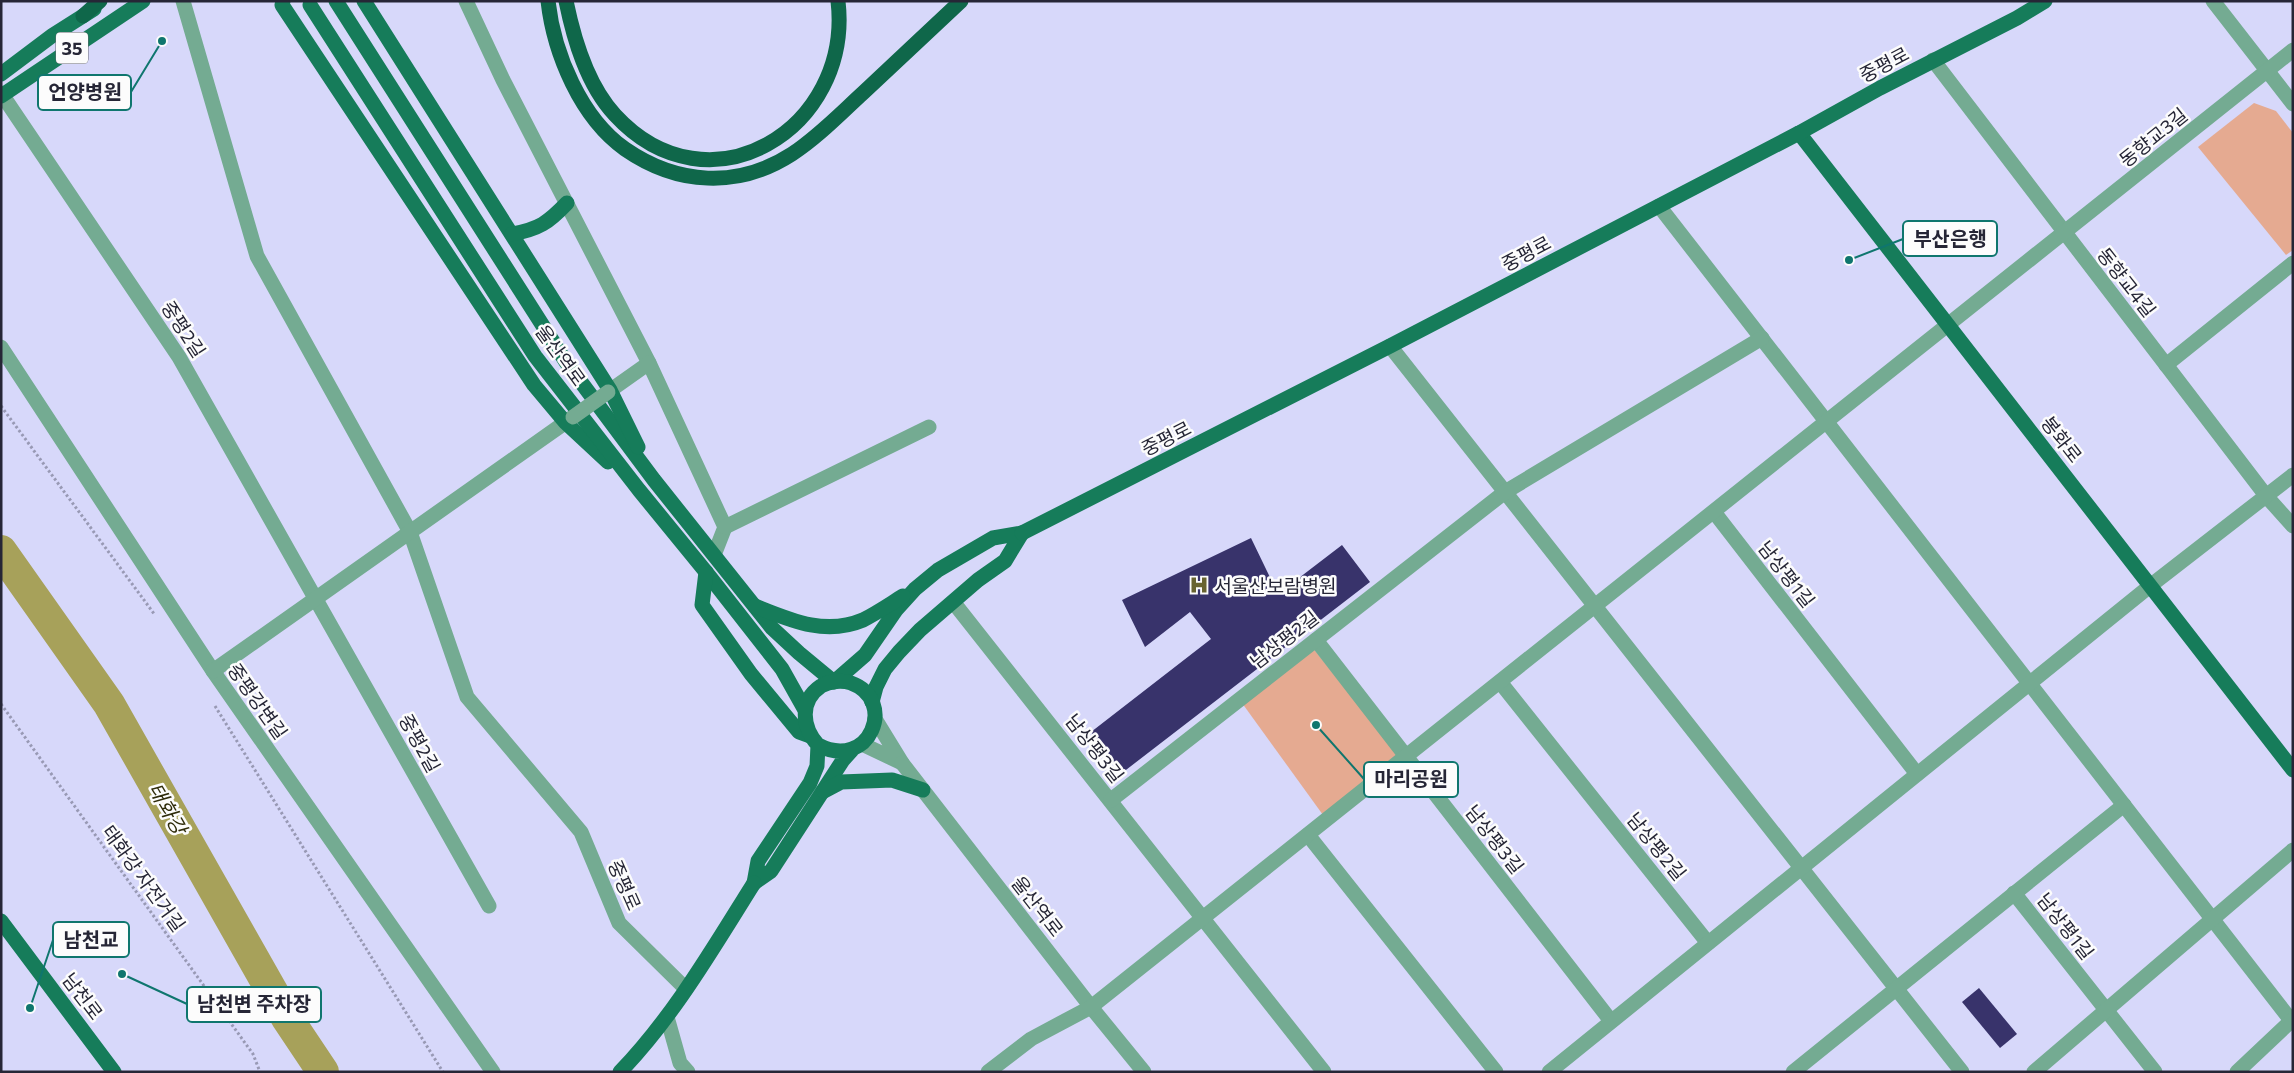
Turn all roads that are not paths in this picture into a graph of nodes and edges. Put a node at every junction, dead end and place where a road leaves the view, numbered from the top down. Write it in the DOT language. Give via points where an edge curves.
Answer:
graph roads {
  1 [pos="100,1"];
  2 [pos="106,1"];
  3 [pos="143,1"];
  4 [pos="183,1"];
  5 [pos="283,1"];
  6 [pos="336,1"];
  7 [pos="364,1"];
  8 [pos="466,1"];
  9 [pos="548,1"];
  10 [pos="566,1"];
  11 [pos="838,1"];
  12 [pos="961,1"];
  13 [pos="2045,1"];
  14 [pos="2213,1"];
  15 [pos="310,5"];
  16 [pos="83,16"];
  17 [pos="2293,50"];
  18 [pos="1933,60"];
  19 [pos="2267,71"];
  20 [pos="1,74"];
  21 [pos="2,94"];
  22 [pos="2293,104"];
  23 [pos="1799,133"];
  24 [pos="567,203"];
  25 [pos="1659,206"];
  26 [pos="512,234"];
  27 [pos="2064,234"];
  28 [pos="2293,263"];
  29 [pos="1949,326"];
  30 [pos="1762,338"];
  31 [pos="1390,346"];
  32 [pos="1,347"];
  33 [pos="649,363"];
  34 [pos="2166,365"];
  35 [pos="609,391"];
  36 [pos="569,420"];
  37 [pos="1827,423"];
  38 [pos="929,427"];
  39 [pos="2293,475"];
  40 [pos="654,480"];
  41 [pos="639,490"];
  42 [pos="1505,492"];
  43 [pos="2267,497"];
  44 [pos="1714,512"];
  45 [pos="2293,526"];
  46 [pos="726,527"];
  47 [pos="410,532"];
  48 [pos="1022,533"];
  49 [pos="714,556"];
  50 [pos="706,572"];
  51 [pos="2150,586"];
  52 [pos="915,589"];
  53 [pos="316,598"];
  54 [pos="954,603"];
  55 [pos="755,606"];
  56 [pos="1595,606"];
  57 [pos="1316,640"];
  58 [pos="213,671"];
  59 [pos="834,682"];
  60 [pos="1500,682"];
  61 [pos="2029,683"];
  62 [pos="872,702"];
  63 [pos="805,710"];
  64 [pos="874,720"];
  65 [pos="814,741"];
  66 [pos="857,747"];
  67 [pos="1406,757"];
  68 [pos="902,764"];
  69 [pos="2293,770"];
  70 [pos="1917,774"];
  71 [pos="923,790"];
  72 [pos="823,792"];
  73 [pos="1111,800"];
  74 [pos="2124,805"];
  75 [pos="1308,835"];
  76 [pos="2293,850"];
  77 [pos="1801,868"];
  78 [pos="754,883"];
  79 [pos="2014,893"];
  80 [pos="489,906"];
  81 [pos="1203,918"];
  82 [pos="2212,919"];
  83 [pos="1,921"];
  84 [pos="1708,943"];
  85 [pos="1896,988"];
  86 [pos="686,989"];
  87 [pos="1091,1007"];
  88 [pos="2106,1010"];
  89 [pos="667,1017"];
  90 [pos="1611,1021"];
  91 [pos="2292,1022"];
  92 [pos="114,1072"];
  93 [pos="493,1072"];
  94 [pos="620,1072"];
  95 [pos="688,1072"];
  96 [pos="988,1072"];
  97 [pos="1144,1072"];
  98 [pos="1324,1072"];
  99 [pos="1496,1072"];
  100 [pos="1549,1072"];
  101 [pos="1793,1072"];
  102 [pos="1962,1072"];
  103 [pos="2034,1072"];
  104 [pos="2156,1072"];
  105 [pos="2237,1072"];
  1 -- 16 [label="highway"];
  2 -- 16 [label="main road, 35"];
  3 -- 21 [label="main road, 35"];
  4 -- 47 [label="street" via="257,256"];
  5 -- 36 [label="main road" via="282,5 534,385"];
  6 -- 40 [label="main road, 울산역로" via="566,362"];
  7 -- 26 [label="main road"];
  8 -- 24 [label="street"];
  9 -- 12 [label="highway" via="570,75 590,112 605,131 634,155 661,169 715,180 757,171 799,149"];
  10 -- 11 [label="highway" via="586,67 594,86 613,114 636,135 663,150 709,160 740,157 758,150 781,136 810,108 827,80 838,51"];
  13 -- 18 [label="main road, 중평로"];
  14 -- 19 [label="street"];
  15 -- 41 [label="main road, 울산역로" via="536,356"];
  16 -- 20 [label="main road, 35"];
  17 -- 19 [label="street, 동향교3길"];
  18 -- 23 [label="main road, 중평로"];
  18 -- 27 [label="street, 동향교4길"];
  19 -- 22 [label="street"];
  19 -- 27 [label="street, 동향교3길"];
  21 -- 53 [label="street, 중평2길" via="179,357"];
  23 -- 25 [label="main road, 중평로"];
  23 -- 29 [label="main road, 봉화로"];
  24 -- 26 [label="main road" via="551,220 532,230"];
  24 -- 33 [label="street"];
  25 -- 30 [label="street"];
  25 -- 31 [label="main road, 중평로"];
  26 -- 35 [label="main road"];
  27 -- 29 [label="street, 동향교3길"];
  27 -- 34 [label="street, 동향교4길"];
  28 -- 34 [label="street"];
  29 -- 37 [label="street, 동향교3길"];
  29 -- 51 [label="main road, 봉화로"];
  30 -- 37 [label="street"];
  30 -- 42 [label="street"];
  31 -- 42 [label="street"];
  31 -- 48 [label="main road, 중평로"];
  32 -- 58 [label="street, 중평강변길"];
  33 -- 35 [label="street"];
  33 -- 46 [label="street"];
  34 -- 43 [label="street, 동향교4길"];
  35 -- 36 [label="street, bridge"];
  35 -- 40 [label="main road"];
  36 -- 41 [label="main road"];
  36 -- 47 [label="street"];
  37 -- 44 [label="street"];
  37 -- 61 [label="street"];
  38 -- 46 [label="street"];
  39 -- 43 [label="street"];
  40 -- 49 [label="main road, 울산역로"];
  41 -- 50 [label="main road, 울산역로"];
  42 -- 56 [label="street"];
  42 -- 57 [label="street, 남상평2길"];
  43 -- 45 [label="street, 동향교4길"];
  43 -- 51 [label="street"];
  44 -- 56 [label="street"];
  44 -- 70 [label="street, 남상평1길"];
  46 -- 49 [label="street"];
  47 -- 53 [label="street"];
  47 -- 86 [label="street, 중평로" via="467,697 581,832 619,923"];
  48 -- 52 [label="main road" via="994,538 938,570"];
  48 -- 54 [label="main road" via="1005,561"];
  49 -- 55 [label="main road, 울산역로"];
  50 -- 63 [label="main road, 울산역로" via="782,669"];
  50 -- 65 [label="main road" via="702,605 751,674 799,732"];
  51 -- 61 [label="street"];
  51 -- 69 [label="main road, 봉화로"];
  52 -- 55 [label="main road" via="864,619 833,627 798,623"];
  52 -- 59 [label="main road" via="865,655"];
  53 -- 58 [label="street"];
  53 -- 80 [label="street, 중평2길"];
  54 -- 62 [label="main road" via="920,630 885,670"];
  54 -- 73 [label="street, 남상평3길"];
  55 -- 59 [label="main road, 울산역로" via="772,628"];
  56 -- 60 [label="street"];
  56 -- 77 [label="street"];
  57 -- 67 [label="street, 남상평3길"];
  57 -- 73 [label="street, 남상평2길"];
  58 -- 93 [label="street, 중평강변길"];
  59 -- 62 [label="main road" via="857,686"];
  59 -- 63 [label="main road" via="814,692"];
  60 -- 67 [label="street"];
  60 -- 84 [label="street, 남상평2길"];
  61 -- 70 [label="street"];
  61 -- 74 [label="street"];
  62 -- 64 [label="main road"];
  63 -- 65 [label="main road" via="805,725"];
  64 -- 66 [label="main road" via="870,736"];
  64 -- 68 [label="street, 울산역로"];
  65 -- 66 [label="main road" via="835,751"];
  65 -- 78 [label="main road" via="817,766 810,783 758,861"];
  66 -- 68 [label="street"];
  66 -- 72 [label="main road"];
  67 -- 75 [label="street"];
  67 -- 90 [label="street, 남상평3길"];
  68 -- 71 [label="street, 울산역로"];
  70 -- 77 [label="street"];
  71 -- 72 [label="main road" via="892,780 841,782"];
  71 -- 87 [label="street, 울산역로"];
  72 -- 78 [label="main road" via="771,871"];
  73 -- 81 [label="street, 남상평3길"];
  74 -- 79 [label="street, 남상평1길"];
  74 -- 82 [label="street"];
  75 -- 81 [label="street"];
  75 -- 99 [label="street"];
  76 -- 82 [label="street"];
  77 -- 84 [label="street"];
  77 -- 85 [label="street"];
  78 -- 86 [label="main road"];
  79 -- 85 [label="street"];
  79 -- 88 [label="street, 남상평1길"];
  81 -- 87 [label="street"];
  81 -- 98 [label="street, 남상평3길"];
  82 -- 88 [label="street"];
  82 -- 91 [label="street"];
  83 -- 92 [label="main road, 남천로"];
  84 -- 90 [label="street"];
  85 -- 101 [label="street"];
  85 -- 102 [label="street"];
  86 -- 89 [label="main road"];
  87 -- 96 [label="street" via="1031,1039"];
  87 -- 97 [label="street, 울산역로"];
  88 -- 103 [label="street"];
  88 -- 104 [label="street, 남상평1길"];
  89 -- 94 [label="main road"];
  89 -- 95 [label="street" via="680,1063"];
  90 -- 100 [label="street"];
  91 -- 105 [label="street"];
}
